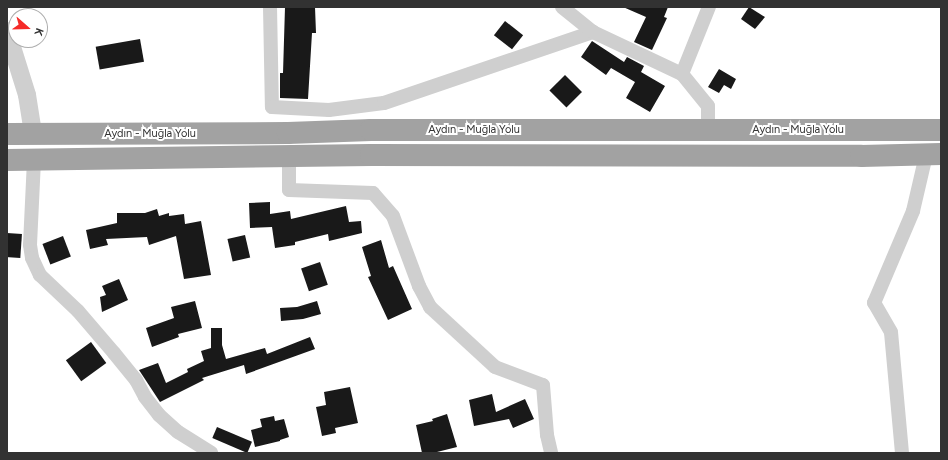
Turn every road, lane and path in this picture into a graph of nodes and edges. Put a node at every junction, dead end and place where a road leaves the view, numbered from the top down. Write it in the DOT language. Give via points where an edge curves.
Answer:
graph roads {
  1 [pos="270,7"];
  2 [pos="562,7"];
  3 [pos="709,7"];
  4 [pos="7,31"];
  5 [pos="593,32"];
  6 [pos="682,74"];
  7 [pos="708,130"];
  8 [pos="941,130"];
  9 [pos="7,134"];
  10 [pos="33,134"];
  11 [pos="933,155"];
  12 [pos="290,156"];
  13 [pos="7,160"];
  14 [pos="34,160"];
  15 [pos="211,453"];
  16 [pos="552,453"];
  17 [pos="902,453"];
  1 -- 5 [label="street" via="272,108 329,110 384,103"];
  2 -- 5 [label="street"];
  3 -- 6 [label="street"];
  4 -- 10 [label="street" via="27,95"];
  5 -- 6 [label="street"];
  6 -- 7 [label="street" via="708,106"];
  7 -- 8 [label="highway, Aydın - Muğla Yolu"];
  7 -- 10 [label="highway, Aydın - Muğla Yolu"];
  9 -- 10 [label="highway, Aydın - Muğla Yolu"];
  10 -- 14 [label="highway"];
  11 -- 12 [label="highway"];
  11 -- 17 [label="street" via="913,211 874,303 891,332"];
  12 -- 14 [label="highway"];
  12 -- 16 [label="street" via="289,190 373,193 393,216 419,286 430,307 495,367 542,385 547,435"];
  13 -- 14 [label="highway"];
  14 -- 15 [label="street" via="30,245 32,258 40,275 78,311 114,353 159,415 178,432"];
}
